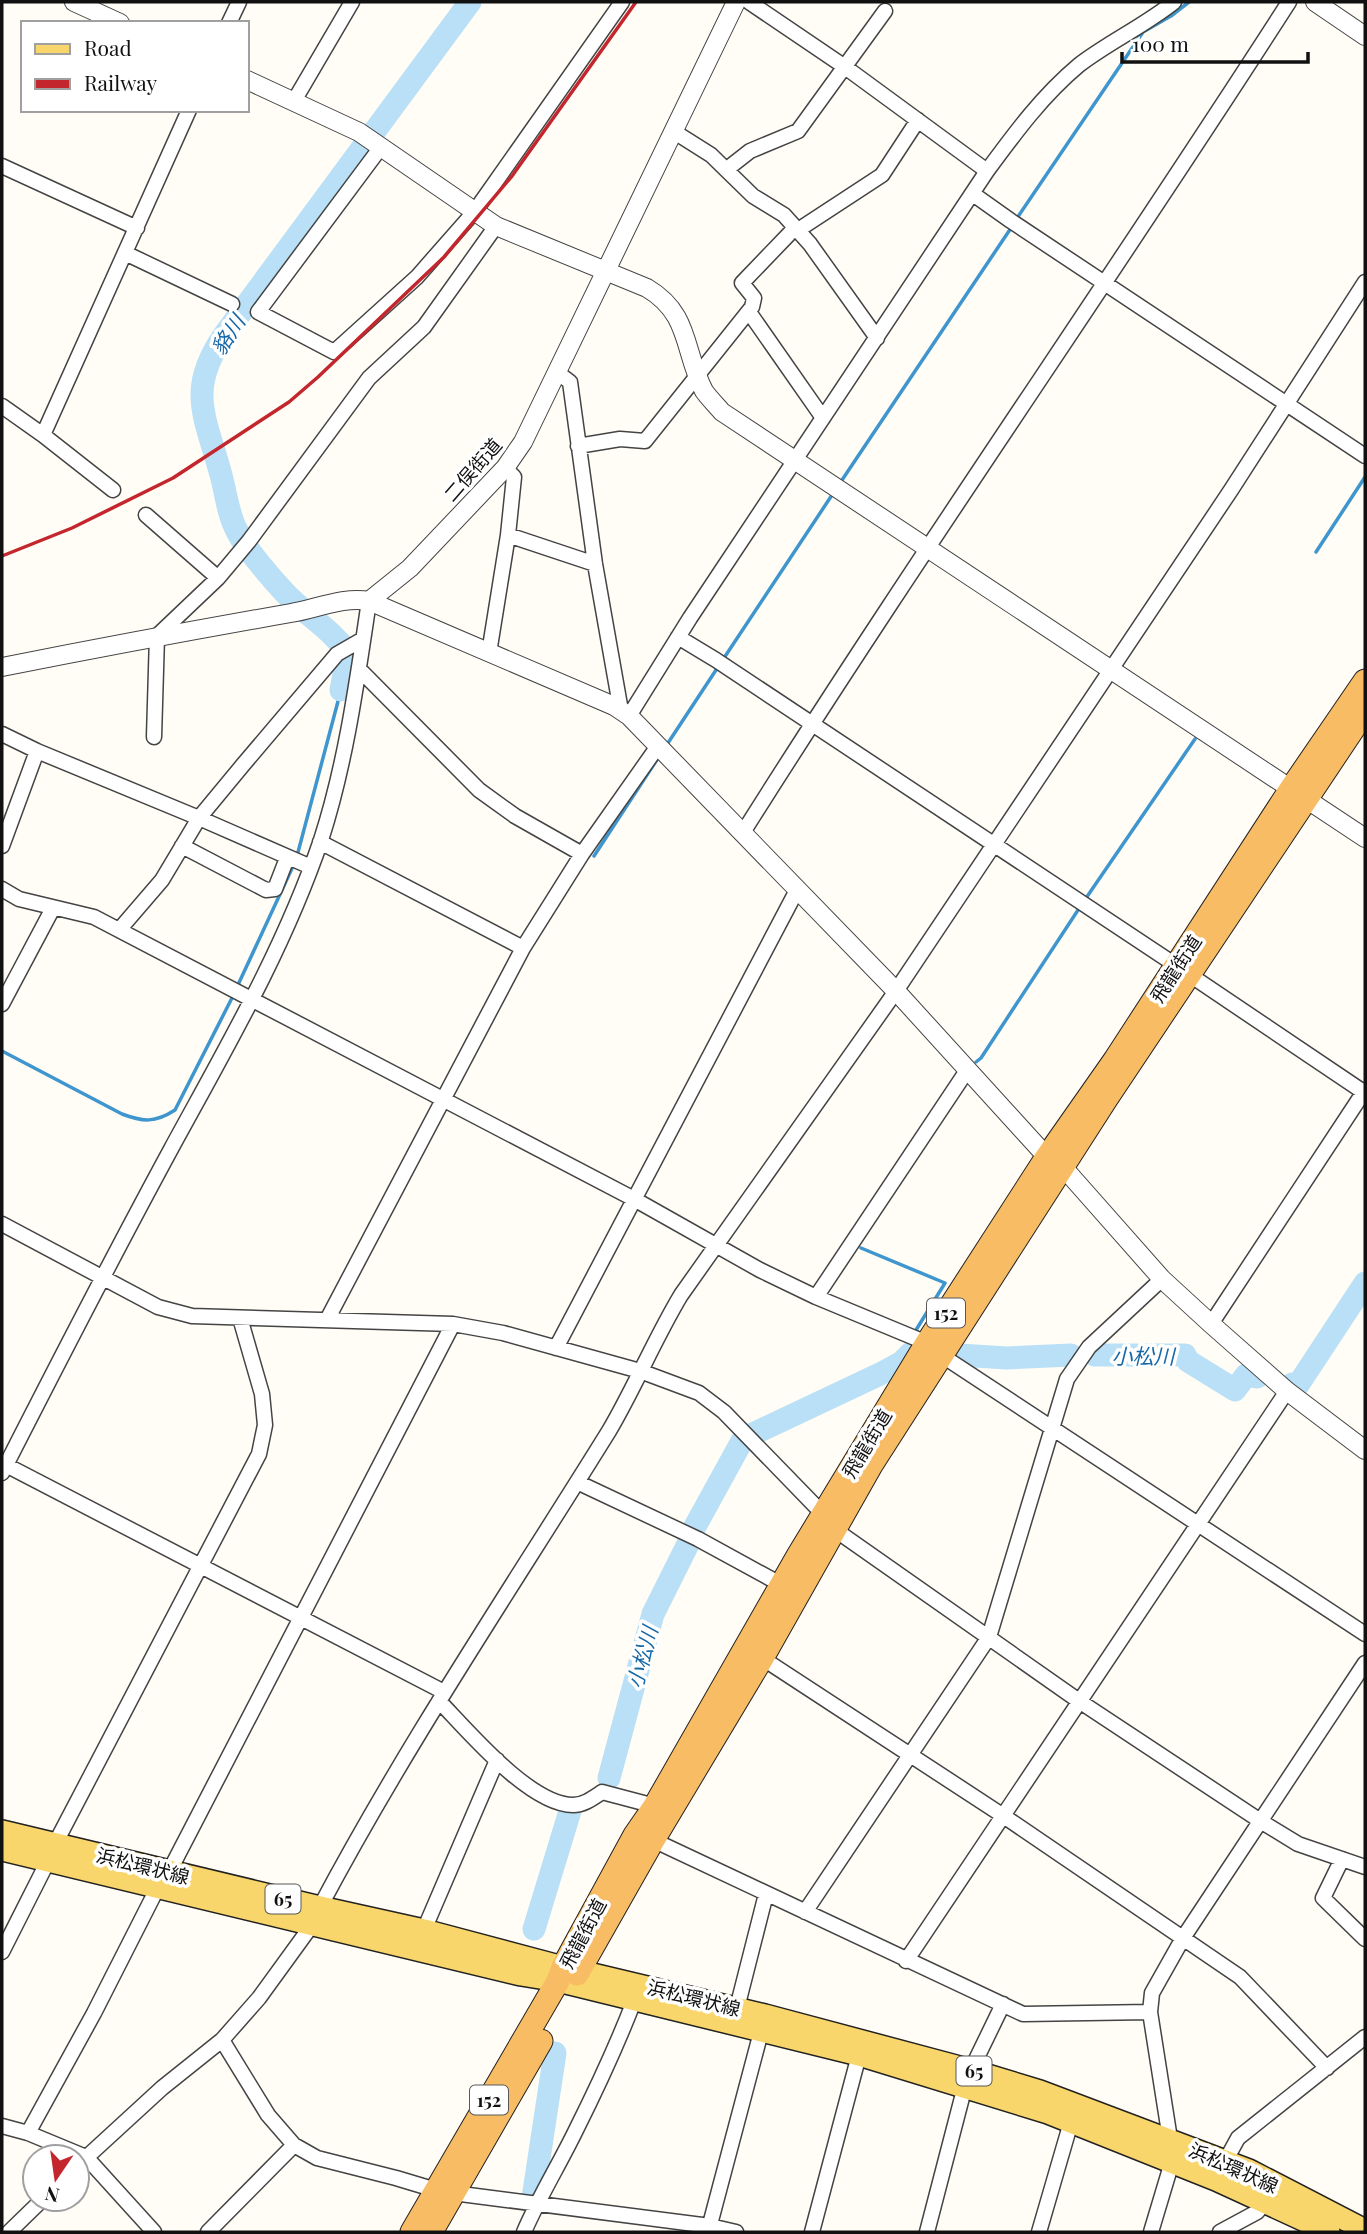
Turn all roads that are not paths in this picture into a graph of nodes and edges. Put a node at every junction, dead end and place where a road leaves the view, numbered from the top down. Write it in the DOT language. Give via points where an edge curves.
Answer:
graph roads {
  1 [pos="74,2"];
  2 [pos="239,2"];
  3 [pos="352,2"];
  4 [pos="622,2"];
  5 [pos="736,2"];
  6 [pos="749,2"];
  7 [pos="1174,2"];
  8 [pos="1289,2"];
  9 [pos="1315,2"];
  10 [pos="886,11"];
  11 [pos="116,21"];
  12 [pos="230,21"];
  13 [pos="1365,36"];
  14 [pos="845,67"];
  15 [pos="248,80"];
  16 [pos="294,101"];
  17 [pos="188,112"];
  18 [pos="918,120"];
  19 [pos="673,131"];
  20 [pos="381,147"];
  21 [pos="2,166"];
  22 [pos="727,169"];
  23 [pos="988,172"];
  24 [pos="973,194"];
  25 [pos="475,211"];
  26 [pos="496,226"];
  27 [pos="137,228"];
  28 [pos="798,230"];
  29 [pos="125,253"];
  30 [pos="607,271"];
  31 [pos="1365,282"];
  32 [pos="1105,283"];
  33 [pos="232,304"];
  34 [pos="749,312"];
  35 [pos="877,338"];
  36 [pos="558,373"];
  37 [pos="698,373"];
  38 [pos="1286,404"];
  39 [pos="2,406"];
  40 [pos="823,418"];
  41 [pos="43,435"];
  42 [pos="578,446"];
  43 [pos="1365,456"];
  44 [pos="795,461"];
  45 [pos="505,468"];
  46 [pos="113,490"];
  47 [pos="146,515"];
  48 [pos="508,535"];
  49 [pos="929,549"];
  50 [pos="595,564"];
  51 [pos="218,578"];
  52 [pos="369,601"];
  53 [pos="157,636"];
  54 [pos="678,637"];
  55 [pos="359,643"];
  56 [pos="489,653"];
  57 [pos="2,667"];
  58 [pos="359,669"];
  59 [pos="1111,670"];
  60 [pos="1365,681"];
  61 [pos="1365,711"];
  62 [pos="625,713"];
  63 [pos="812,724"];
  64 [pos="2,734"];
  65 [pos="154,737"];
  66 [pos="662,750"];
  67 [pos="37,751"];
  68 [pos="1299,794"];
  69 [pos="199,818"];
  70 [pos="743,834"];
  71 [pos="1365,838"];
  72 [pos="320,842"];
  73 [pos="993,844"];
  74 [pos="2,846"];
  75 [pos="182,846"];
  76 [pos="582,854"];
  77 [pos="297,862"];
  78 [pos="2,889"];
  79 [pos="797,890"];
  80 [pos="53,908"];
  81 [pos="119,930"];
  82 [pos="523,947"];
  83 [pos="1184,970"];
  84 [pos="896,991"];
  85 [pos="248,997"];
  86 [pos="2,1004"];
  87 [pos="968,1069"];
  88 [pos="1365,1091"];
  89 [pos="444,1100"];
  90 [pos="1055,1162"];
  91 [pos="634,1199"];
  92 [pos="2,1224"];
  93 [pos="716,1244"];
  94 [pos="103,1277"];
  95 [pos="1162,1279"];
  96 [pos="816,1297"];
  97 [pos="240,1318"];
  98 [pos="328,1318"];
  99 [pos="453,1324"];
  100 [pos="1211,1324"];
  101 [pos="556,1348"];
  102 [pos="934,1349"];
  103 [pos="640,1371"];
  104 [pos="1287,1391"];
  105 [pos="1052,1427"];
  106 [pos="1365,1450"];
  107 [pos="3,1467"];
  108 [pos="578,1482"];
  109 [pos="829,1522"];
  110 [pos="1198,1523"];
  111 [pos="200,1564"];
  112 [pos="782,1584"];
  113 [pos="300,1618"];
  114 [pos="1365,1634"];
  115 [pos="989,1637"];
  116 [pos="762,1658"];
  117 [pos="1365,1663"];
  118 [pos="442,1696"];
  119 [pos="1079,1701"];
  120 [pos="911,1756"];
  121 [pos="497,1760"];
  122 [pos="654,1806"];
  123 [pos="1002,1815"];
  124 [pos="1262,1822"];
  125 [pos="2,1831"];
  126 [pos="653,1840"];
  127 [pos="2,1850"];
  128 [pos="52,1853"];
  129 [pos="1342,1859"];
  130 [pos="1365,1867"];
  131 [pos="164,1880"];
  132 [pos="766,1894"];
  133 [pos="805,1912"];
  134 [pos="316,1916"];
  135 [pos="424,1930"];
  136 [pos="1183,1938"];
  137 [pos="1365,1939"];
  138 [pos="2,1952"];
  139 [pos="906,1961"];
  140 [pos="568,1976"];
  141 [pos="634,2001"];
  142 [pos="1003,2004"];
  143 [pos="737,2008"];
  144 [pos="1150,2012"];
  145 [pos="761,2032"];
  146 [pos="1365,2037"];
  147 [pos="222,2040"];
  148 [pos="859,2055"];
  149 [pos="1326,2068"];
  150 [pos="968,2078"];
  151 [pos="1071,2122"];
  152 [pos="2,2126"];
  153 [pos="28,2133"];
  154 [pos="1170,2139"];
  155 [pos="47,2143"];
  156 [pos="294,2145"];
  157 [pos="91,2152"];
  158 [pos="1172,2162"];
  159 [pos="1220,2170"];
  160 [pos="91,2171"];
  161 [pos="444,2192"];
  162 [pos="536,2202"];
  163 [pos="1266,2202"];
  164 [pos="29,2213"];
  165 [pos="709,2229"];
  166 [pos="1365,2230"];
  167 [pos="9,2232"];
  168 [pos="154,2232"];
  169 [pos="208,2232"];
  170 [pos="412,2232"];
  171 [pos="431,2232"];
  172 [pos="524,2232"];
  173 [pos="736,2232"];
  174 [pos="812,2232"];
  175 [pos="927,2232"];
  176 [pos="1039,2232"];
  177 [pos="1152,2232"];
  178 [pos="1220,2232"];
  179 [pos="1329,2232"];
  1 -- 11 [label="street"];
  2 -- 12 [label="street"];
  3 -- 16 [label="street"];
  4 -- 25 [label="street"];
  5 -- 19 [label="street, 二俣街道"];
  6 -- 14 [label="street"];
  7 -- 23 [label="street" via="1081,64 1047,93"];
  8 -- 32 [label="street"];
  9 -- 13 [label="street"];
  10 -- 14 [label="street"];
  14 -- 18 [label="street"];
  14 -- 22 [label="street" via="798,131 750,150"];
  15 -- 16 [label="street"];
  16 -- 20 [label="street"];
  17 -- 27 [label="street"];
  18 -- 23 [label="street"];
  18 -- 28 [label="street" via="882,175"];
  19 -- 22 [label="street"];
  19 -- 30 [label="street, 二俣街道"];
  20 -- 25 [label="street"];
  20 -- 25 [label="street" via="258,312 334,352 417,277"];
  21 -- 27 [label="street"];
  22 -- 28 [label="street" via="753,196 784,215"];
  23 -- 24 [label="street"];
  24 -- 32 [label="street"];
  24 -- 35 [label="street"];
  25 -- 26 [label="street"];
  26 -- 30 [label="street"];
  26 -- 51 [label="street" via="424,327 369,378"];
  27 -- 29 [label="street"];
  28 -- 34 [label="street" via="742,283 754,299"];
  28 -- 35 [label="street"];
  29 -- 33 [label="street"];
  29 -- 41 [label="street"];
  30 -- 36 [label="street, 二俣街道"];
  30 -- 37 [label="street" via="663,297 677,315"];
  31 -- 38 [label="street"];
  32 -- 38 [label="street"];
  32 -- 49 [label="street"];
  34 -- 37 [label="street"];
  34 -- 40 [label="street"];
  35 -- 40 [label="street"];
  36 -- 42 [label="street" via="570,382"];
  36 -- 45 [label="street, 二俣街道"];
  37 -- 42 [label="street" via="645,441 620,439"];
  37 -- 44 [label="street" via="705,392 722,412"];
  38 -- 43 [label="street"];
  38 -- 59 [label="street"];
  39 -- 41 [label="street"];
  40 -- 44 [label="street"];
  41 -- 46 [label="street"];
  42 -- 50 [label="street"];
  44 -- 49 [label="street"];
  44 -- 54 [label="street"];
  45 -- 48 [label="street" via="514,478"];
  45 -- 52 [label="street, 二俣街道" via="410,568"];
  47 -- 51 [label="street"];
  48 -- 50 [label="street"];
  48 -- 56 [label="street"];
  49 -- 59 [label="street"];
  49 -- 63 [label="street"];
  50 -- 62 [label="street"];
  51 -- 53 [label="street"];
  52 -- 53 [label="street" via="357,599"];
  52 -- 55 [label="street"];
  52 -- 56 [label="street"];
  53 -- 57 [label="street"];
  53 -- 65 [label="street"];
  54 -- 62 [label="street"];
  54 -- 63 [label="street"];
  55 -- 58 [label="street"];
  55 -- 69 [label="street" via="337,654"];
  56 -- 62 [label="street"];
  58 -- 72 [label="street"];
  58 -- 76 [label="street" via="479,790"];
  59 -- 68 [label="street"];
  59 -- 73 [label="street"];
  60 -- 68 [label="highway, 飛龍街道 / 152"];
  61 -- 68 [label="highway, 飛龍街道 / 152"];
  62 -- 66 [label="street"];
  63 -- 70 [label="street"];
  63 -- 73 [label="street"];
  64 -- 67 [label="street"];
  66 -- 70 [label="street"];
  66 -- 76 [label="street"];
  67 -- 69 [label="street"];
  67 -- 74 [label="street"];
  68 -- 71 [label="street"];
  68 -- 83 [label="highway, 飛龍街道 / 152"];
  69 -- 75 [label="street"];
  69 -- 77 [label="street"];
  70 -- 79 [label="street"];
  72 -- 77 [label="street"];
  72 -- 82 [label="street"];
  73 -- 83 [label="street"];
  73 -- 84 [label="street"];
  75 -- 77 [label="street" via="266,890 275,889"];
  75 -- 81 [label="street" via="162,880"];
  76 -- 82 [label="street"];
  77 -- 85 [label="street" via="286,933"];
  78 -- 80 [label="street"];
  79 -- 84 [label="street"];
  79 -- 91 [label="street"];
  80 -- 81 [label="street" via="93,917"];
  80 -- 86 [label="street"];
  81 -- 85 [label="street"];
  82 -- 89 [label="street"];
  83 -- 88 [label="street"];
  83 -- 90 [label="highway, 飛龍街道 / 152"];
  84 -- 87 [label="street"];
  84 -- 93 [label="street"];
  85 -- 89 [label="street"];
  85 -- 94 [label="street"];
  87 -- 90 [label="street"];
  87 -- 96 [label="street"];
  88 -- 100 [label="street"];
  89 -- 91 [label="street"];
  89 -- 98 [label="street"];
  90 -- 95 [label="street"];
  90 -- 102 [label="highway, 飛龍街道 / 152"];
  91 -- 93 [label="street"];
  91 -- 101 [label="street"];
  92 -- 94 [label="street"];
  93 -- 96 [label="street"];
  93 -- 103 [label="street" via="658,1332"];
  94 -- 97 [label="street" via="158,1307 192,1316"];
  94 -- 107 [label="street"];
  95 -- 100 [label="street"];
  95 -- 105 [label="street" via="1089,1347 1067,1378"];
  96 -- 102 [label="street"];
  97 -- 98 [label="street"];
  97 -- 111 [label="street" via="262,1394 265,1424 259,1454"];
  98 -- 99 [label="street"];
  99 -- 101 [label="street"];
  99 -- 113 [label="street"];
  100 -- 104 [label="street"];
  101 -- 103 [label="street"];
  102 -- 105 [label="street"];
  102 -- 109 [label="highway, 飛龍街道 / 152"];
  103 -- 108 [label="street"];
  103 -- 109 [label="street" via="699,1393 724,1412"];
  104 -- 106 [label="street"];
  104 -- 110 [label="street"];
  105 -- 110 [label="street"];
  105 -- 115 [label="street"];
  107 -- 111 [label="street"];
  108 -- 112 [label="street"];
  108 -- 118 [label="street"];
  109 -- 112 [label="highway, 飛龍街道 / 152"];
  109 -- 115 [label="street"];
  109 -- 116 [label="highway, 飛龍街道 / 152"];
  110 -- 114 [label="street"];
  110 -- 119 [label="street"];
  111 -- 113 [label="street"];
  111 -- 128 [label="street"];
  112 -- 122 [label="highway, 飛龍街道 / 152"];
  113 -- 118 [label="street"];
  113 -- 131 [label="street"];
  115 -- 119 [label="street"];
  115 -- 120 [label="street"];
  116 -- 120 [label="street"];
  116 -- 126 [label="highway, 飛龍街道 / 152"];
  117 -- 124 [label="street"];
  118 -- 121 [label="street"];
  118 -- 134 [label="street"];
  119 -- 123 [label="street"];
  119 -- 124 [label="street"];
  120 -- 123 [label="street"];
  120 -- 133 [label="street"];
  121 -- 122 [label="street" via="536,1793 564,1804 586,1802 602,1792"];
  121 -- 135 [label="street"];
  122 -- 140 [label="highway, 飛龍街道 / 152" via="635,1835"];
  123 -- 136 [label="street"];
  123 -- 139 [label="street"];
  124 -- 129 [label="street" via="1298,1844"];
  124 -- 136 [label="street"];
  125 -- 128 [label="main road, 浜松環状線 / 65"];
  126 -- 132 [label="street"];
  126 -- 140 [label="highway, 飛龍街道 / 152"];
  127 -- 128 [label="main road, 浜松環状線 / 65"];
  128 -- 131 [label="main road, 浜松環状線 / 65"];
  128 -- 138 [label="street"];
  129 -- 130 [label="street"];
  129 -- 137 [label="street" via="1323,1898"];
  131 -- 134 [label="main road, 浜松環状線 / 65"];
  131 -- 153 [label="street"];
  132 -- 133 [label="street"];
  132 -- 143 [label="street"];
  133 -- 139 [label="street"];
  134 -- 135 [label="main road, 浜松環状線 / 65"];
  134 -- 140 [label="main road, 浜松環状線 / 65" via="521,1975"];
  134 -- 147 [label="street" via="259,1998"];
  135 -- 140 [label="main road, 浜松環状線 / 65"];
  136 -- 144 [label="street" via="1153,1993"];
  136 -- 149 [label="street" via="1240,1977"];
  139 -- 142 [label="street"];
  140 -- 141 [label="main road, 浜松環状線 / 65"];
  140 -- 143 [label="main road, 浜松環状線 / 65"];
  140 -- 161 [label="highway, 飛龍街道 / 152"];
  141 -- 145 [label="main road, 浜松環状線 / 65"];
  141 -- 162 [label="street" via="576,2132"];
  142 -- 144 [label="street" via="1023,2014"];
  142 -- 150 [label="street"];
  143 -- 150 [label="main road, 浜松環状線 / 65"];
  144 -- 154 [label="street"];
  145 -- 148 [label="main road, 浜松環状線 / 65"];
  145 -- 165 [label="street"];
  146 -- 149 [label="street"];
  147 -- 156 [label="street" via="268,2115"];
  147 -- 157 [label="street"];
  148 -- 150 [label="main road, 浜松環状線 / 65"];
  148 -- 174 [label="street"];
  149 -- 159 [label="street" via="1238,2138"];
  150 -- 151 [label="main road, 浜松環状線 / 65"];
  150 -- 154 [label="main road, 浜松環状線 / 65" via="1040,2091"];
  150 -- 175 [label="street"];
  151 -- 158 [label="main road, 浜松環状線 / 65"];
  151 -- 176 [label="street"];
  152 -- 153 [label="street"];
  153 -- 155 [label="street"];
  154 -- 159 [label="main road, 浜松環状線 / 65"];
  156 -- 161 [label="street" via="317,2158"];
  156 -- 169 [label="street"];
  158 -- 159 [label="main road, 浜松環状線 / 65"];
  158 -- 177 [label="street"];
  159 -- 163 [label="main road, 浜松環状線 / 65"];
  159 -- 166 [label="main road, 浜松環状線 / 65" via="1249,2171"];
  160 -- 168 [label="street"];
  161 -- 162 [label="street"];
  161 -- 170 [label="highway, 飛龍街道 / 152"];
  161 -- 171 [label="highway, 飛龍街道 / 152"];
  162 -- 165 [label="street"];
  162 -- 172 [label="street"];
  163 -- 178 [label="street" via="1240,2224"];
  163 -- 179 [label="main road, 浜松環状線 / 65"];
  164 -- 167 [label="street"];
  165 -- 173 [label="street"];
}
